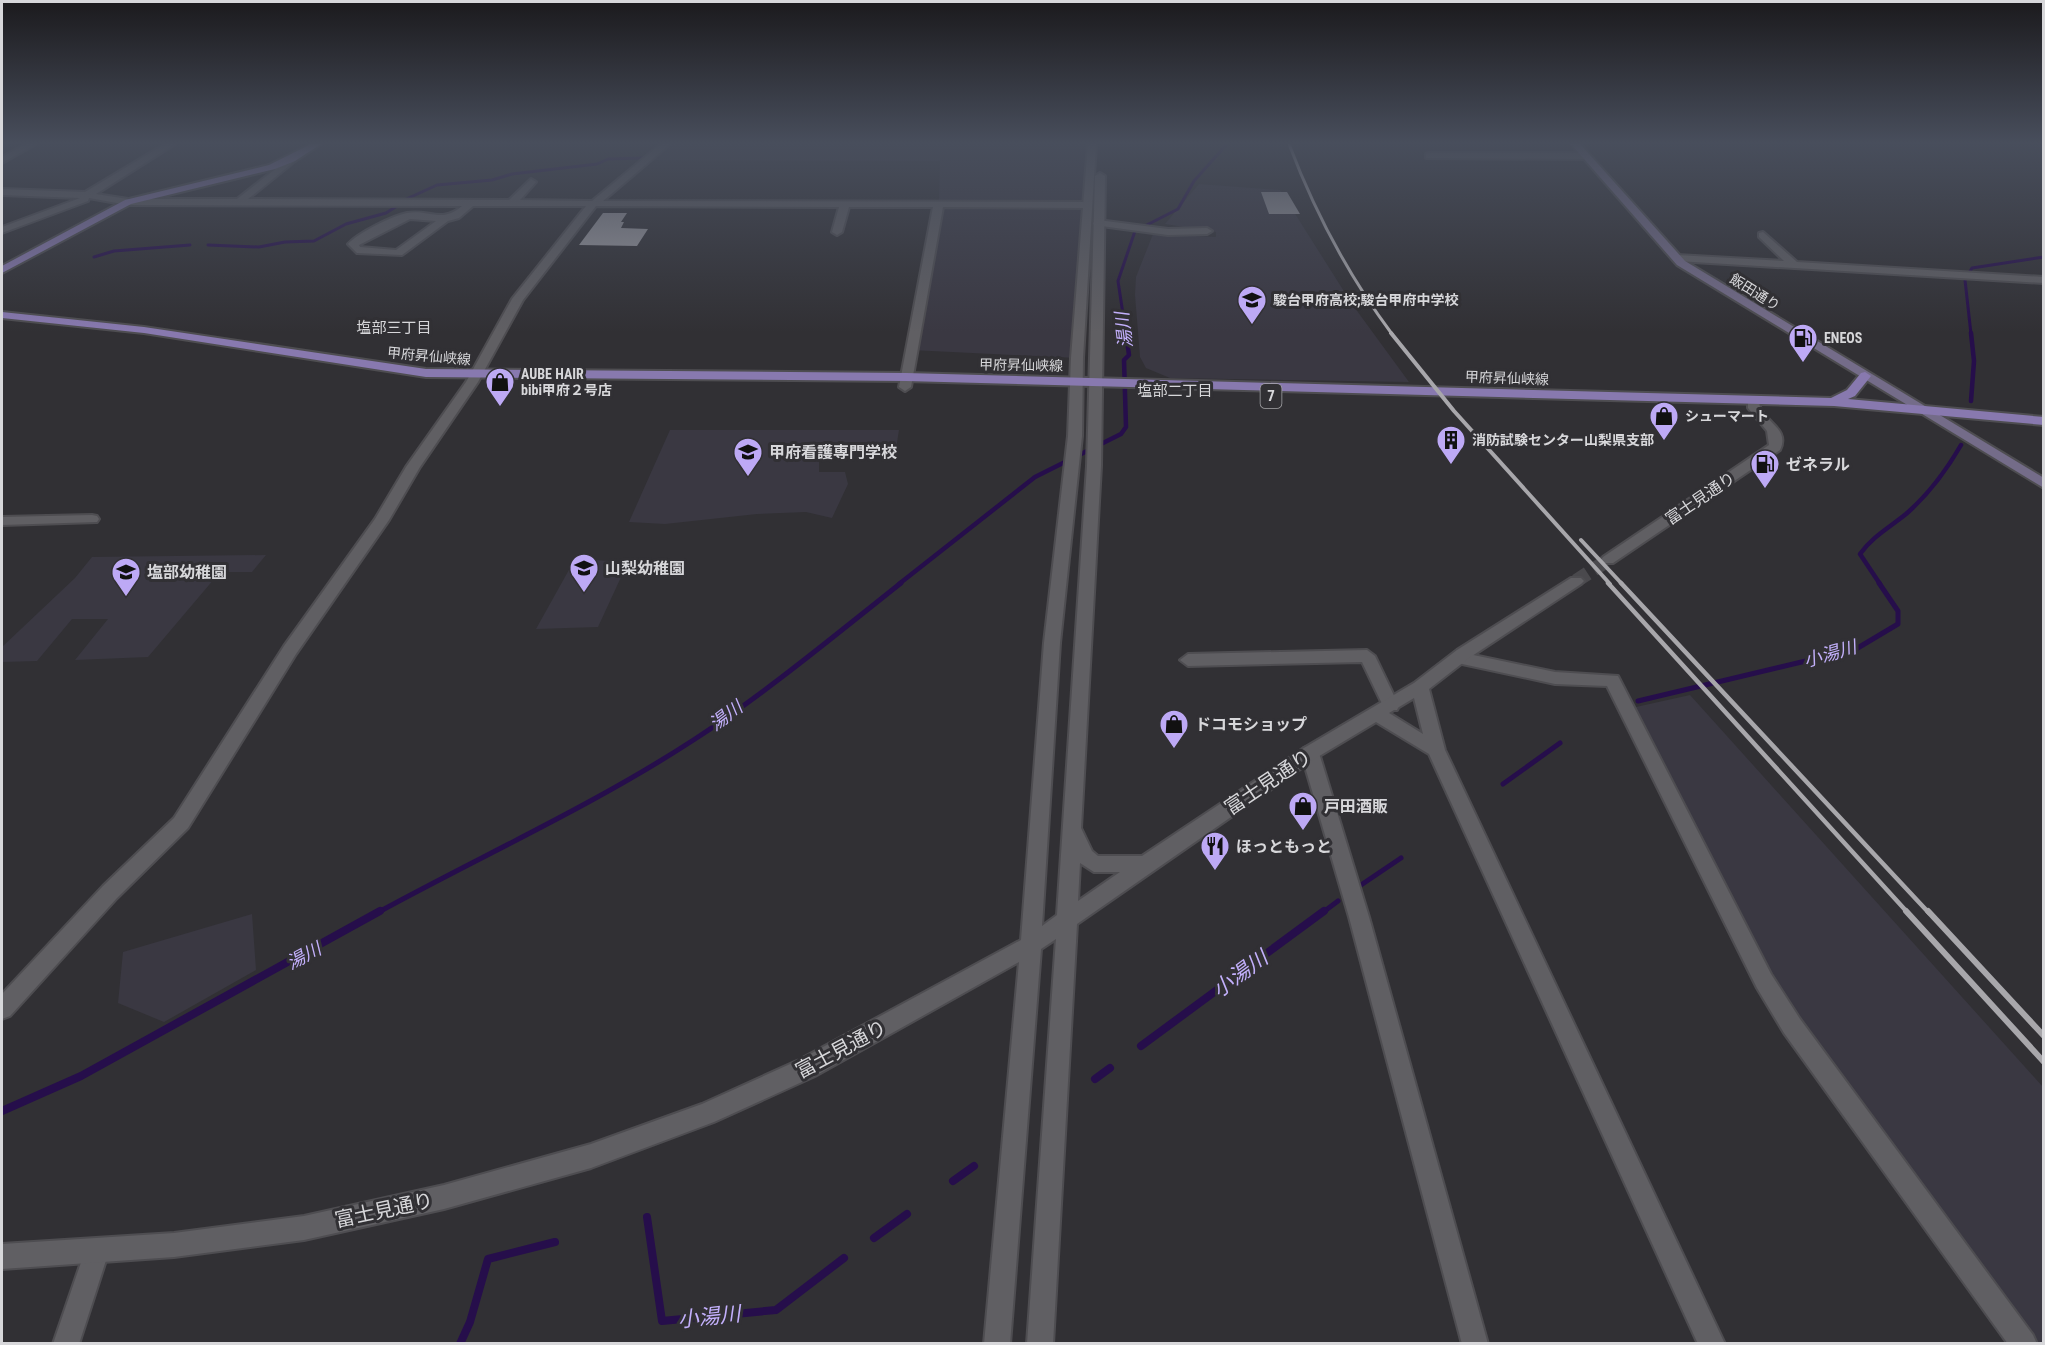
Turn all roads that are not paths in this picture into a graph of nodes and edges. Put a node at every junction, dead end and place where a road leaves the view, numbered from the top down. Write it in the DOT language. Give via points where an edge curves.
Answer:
graph roads {
  1 [pos="61,207"];
  2 [pos="119,207"];
  3 [pos="467,207"];
  4 [pos="591,207"];
  5 [pos="844,207"];
  6 [pos="938,207"];
  7 [pos="1087,207"];
  8 [pos="1099,207"];
  9 [pos="1631,207"];
  10 [pos="445,219"];
  11 [pos="1098,223"];
  12 [pos="2,230"];
  13 [pos="429,230"];
  14 [pos="1207,231"];
  15 [pos="448,232"];
  16 [pos="837,232"];
  17 [pos="1763,235"];
  18 [pos="373,251"];
  19 [pos="1677,258"];
  20 [pos="357,265"];
  21 [pos="1795,266"];
  22 [pos="2,270"];
  23 [pos="2043,280"];
  24 [pos="2,315"];
  25 [pos="2,323"];
  26 [pos="1865,376"];
  27 [pos="473,379"];
  28 [pos="906,382"];
  29 [pos="1076,387"];
  30 [pos="1094,387"];
  31 [pos="1834,402"];
  32 [pos="1754,404"];
  33 [pos="1918,408"];
  34 [pos="1932,417"];
  35 [pos="2043,421"];
  36 [pos="2043,430"];
  37 [pos="2043,484"];
  38 [pos="93,519"];
  39 [pos="2,521"];
  40 [pos="1608,560"];
  41 [pos="1576,581"];
  42 [pos="1459,658"];
  43 [pos="1188,660"];
  44 [pos="1420,687"];
  45 [pos="1384,710"];
  46 [pos="1436,750"];
  47 [pos="1310,753"];
  48 [pos="1072,825"];
  49 [pos="1145,864"];
  50 [pos="1067,921"];
  51 [pos="1031,945"];
  52 [pos="2,1008"];
  53 [pos="97,1251"];
  54 [pos="2,1257"];
  55 [pos="66,1344"];
  56 [pos="997,1344"];
  57 [pos="1040,1344"];
  58 [pos="1475,1344"];
  59 [pos="1712,1344"];
  60 [pos="2024,1344"];
  1 -- 12 [label="street"];
  2 -- 22 [label="main road"];
  3 -- 10 [label="street"];
  4 -- 27 [label="street" via="518,299"];
  5 -- 16 [label="street"];
  6 -- 28 [label="street"];
  7 -- 29 [label="street"];
  8 -- 11 [label="street"];
  9 -- 19 [label="main road, 飯田通り"];
  10 -- 13 [label="street"];
  10 -- 18 [label="street" via="409,216 353,244 357,250"];
  11 -- 14 [label="street" via="1168,232"];
  11 -- 30 [label="street"];
  13 -- 15 [label="street"];
  13 -- 18 [label="street" via="398,253"];
  17 -- 21 [label="street"];
  18 -- 20 [label="street"];
  19 -- 21 [label="street"];
  19 -- 26 [label="main road, 飯田通り"];
  21 -- 23 [label="street"];
  24 -- 27 [label="main road, 甲府昇仙峡線 / 7" via="144,330"];
  25 -- 27 [label="main road, 甲府昇仙峡線 / 7" via="183,344 378,375"];
  26 -- 31 [label="main road" via="1851,393"];
  26 -- 33 [label="main road, 飯田通り"];
  27 -- 28 [label="main road, 甲府昇仙峡線 / 7"];
  27 -- 52 [label="street" via="412,467 382,520 290,650 181,823 110,892"];
  28 -- 29 [label="main road, 甲府昇仙峡線 / 7"];
  29 -- 30 [label="main road, 甲府昇仙峡線 / 7"];
  29 -- 51 [label="street" via="1072,478 1052,643"];
  30 -- 32 [label="main road, 甲府昇仙峡線 / 7"];
  30 -- 48 [label="street" via="1094,466"];
  31 -- 32 [label="main road, 甲府昇仙峡線 / 7"];
  31 -- 33 [label="main road, 甲府昇仙峡線 / 7"];
  32 -- 34 [label="main road, 甲府昇仙峡線 / 7"];
  32 -- 40 [label="street, 富士見通り" via="1772,427 1775,447"];
  33 -- 34 [label="main road, 飯田通り"];
  33 -- 35 [label="main road, 甲府昇仙峡線 / 7"];
  34 -- 36 [label="main road, 甲府昇仙峡線 / 7"];
  34 -- 37 [label="main road, 飯田通り"];
  38 -- 39 [label="street"];
  41 -- 42 [label="street, 富士見通り"];
  42 -- 44 [label="street, 富士見通り"];
  42 -- 60 [label="street" via="1555,678 1612,680 1764,981 1792,1026"];
  43 -- 45 [label="street" via="1367,656"];
  44 -- 45 [label="street, 富士見通り"];
  44 -- 46 [label="street"];
  45 -- 46 [label="street"];
  45 -- 47 [label="street, 富士見通り"];
  46 -- 59 [label="street"];
  47 -- 49 [label="street, 富士見通り"];
  47 -- 58 [label="street" via="1359,917"];
  48 -- 49 [label="street" via="1084,856 1094,864"];
  48 -- 50 [label="street"];
  49 -- 50 [label="street, 富士見通り"];
  50 -- 51 [label="street, 富士見通り"];
  50 -- 57 [label="street"];
  51 -- 53 [label="street, 富士見通り" via="807,1068 706,1114 591,1156 444,1197 304,1227"];
  51 -- 56 [label="street"];
  53 -- 54 [label="street, 富士見通り"];
  53 -- 55 [label="street"];
}
